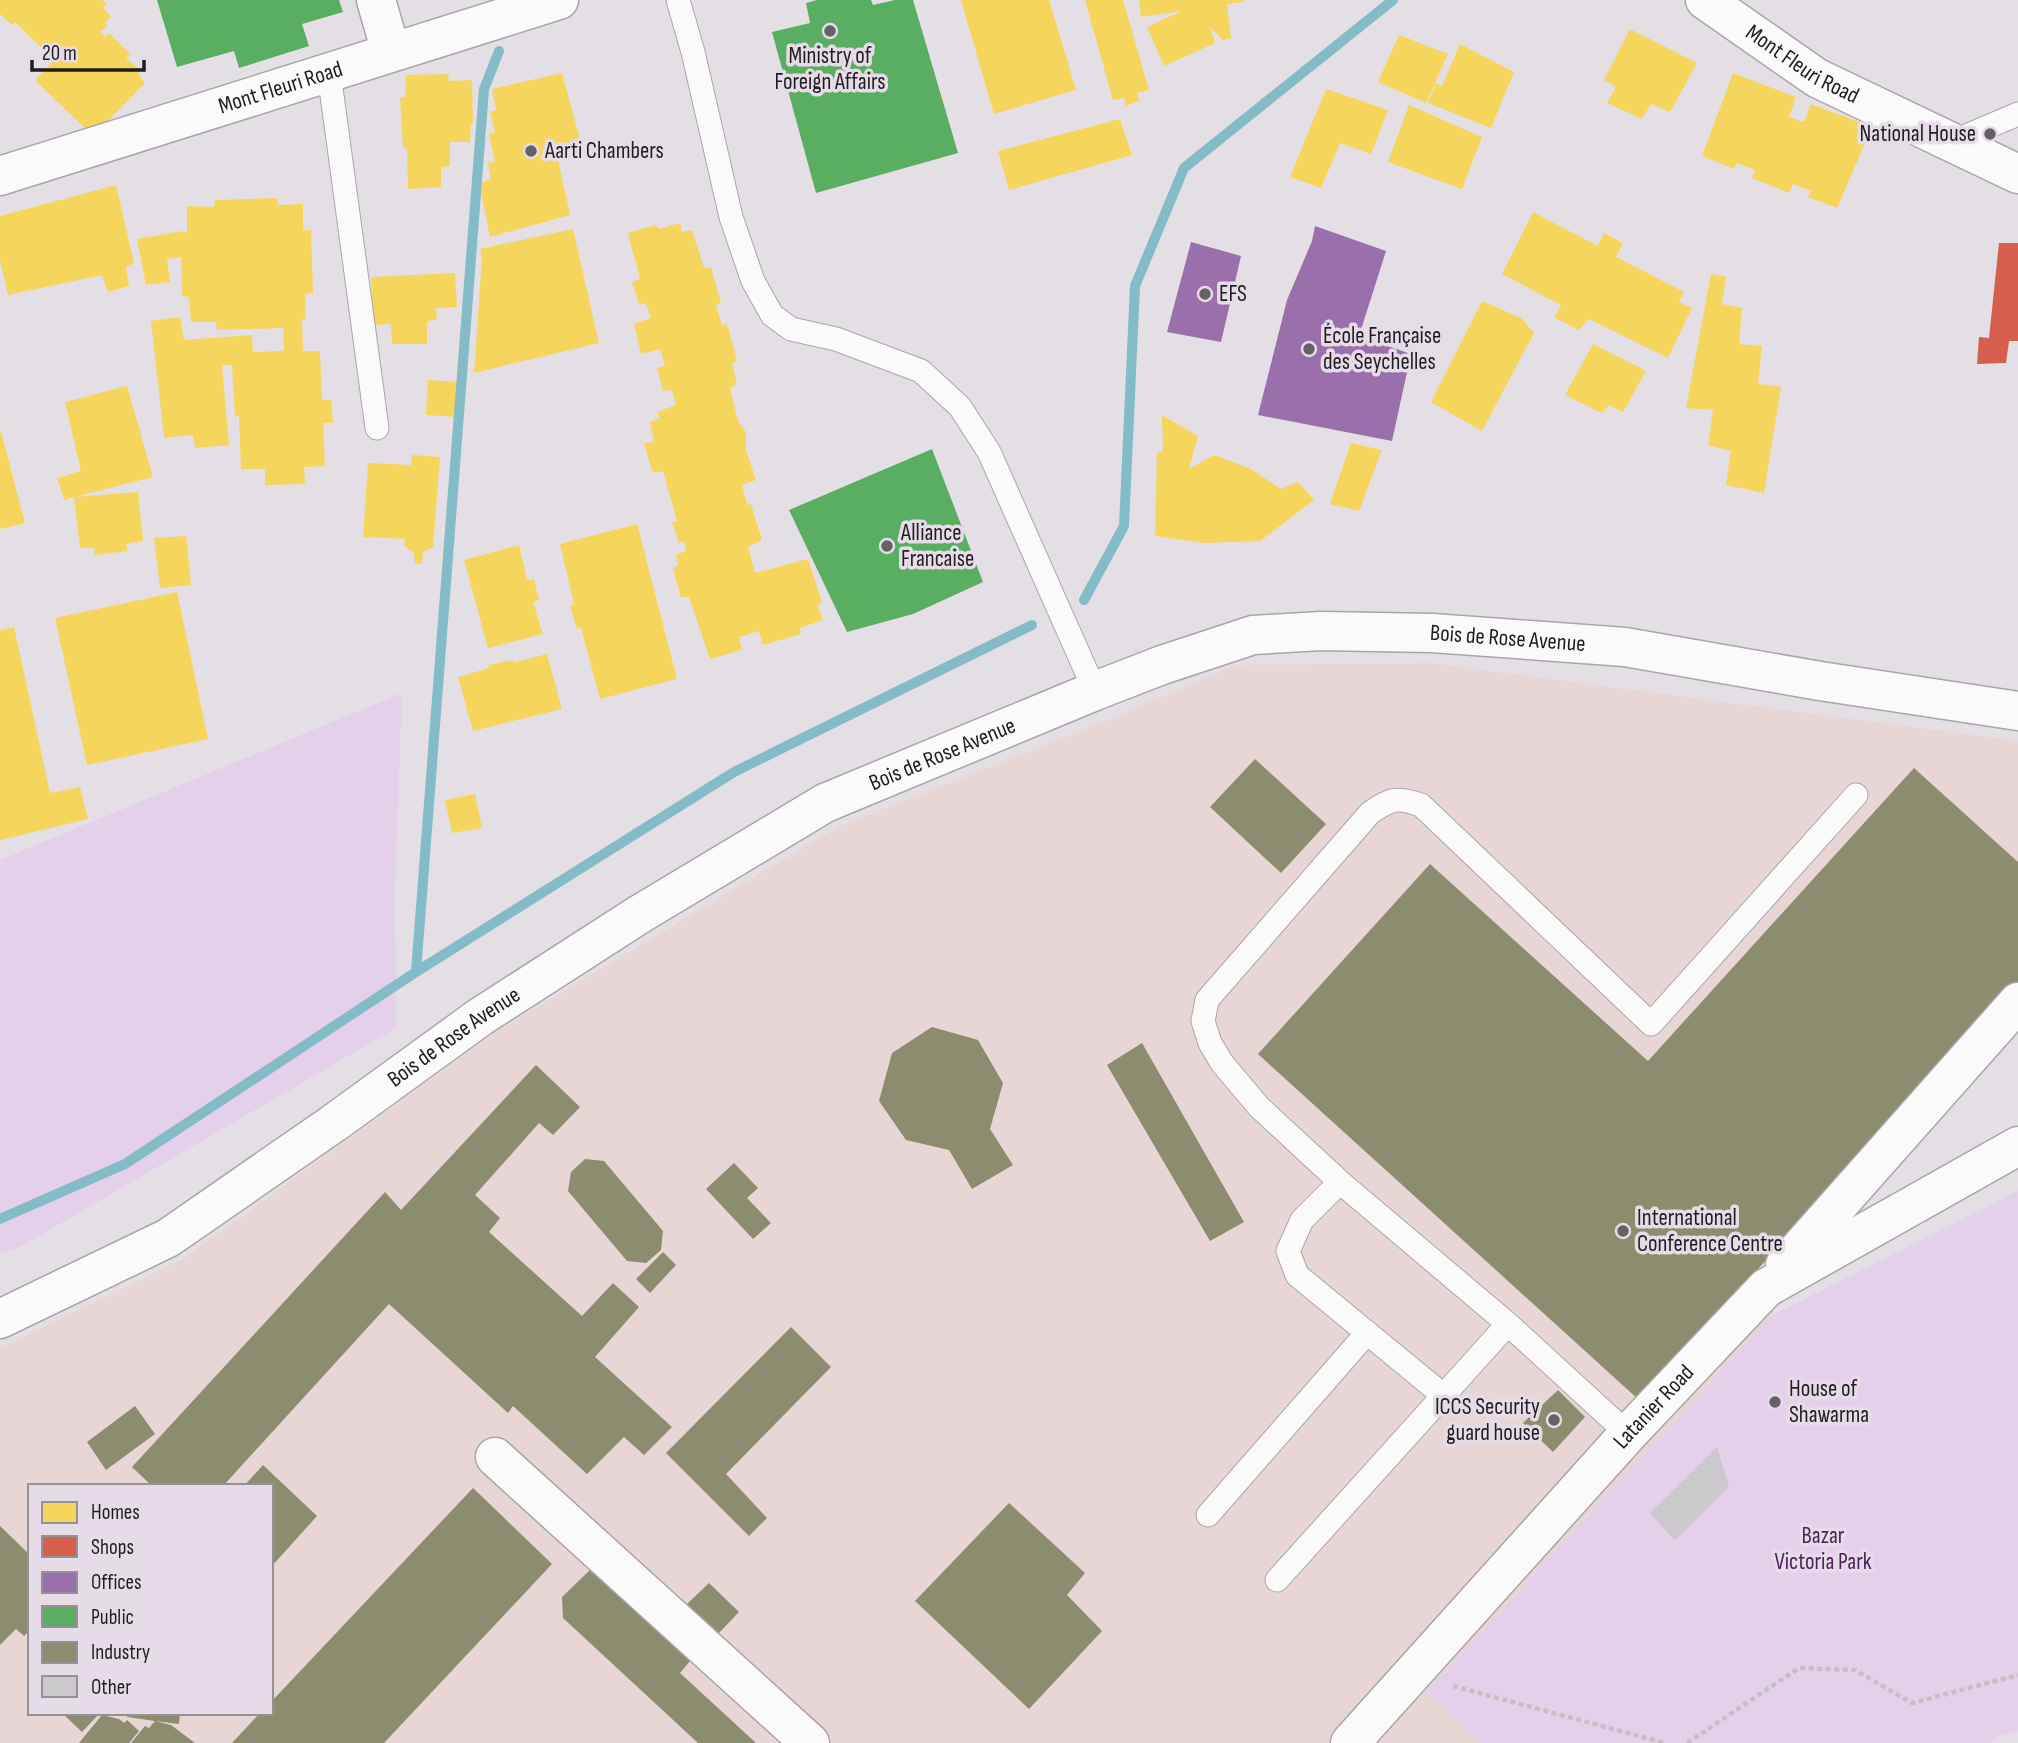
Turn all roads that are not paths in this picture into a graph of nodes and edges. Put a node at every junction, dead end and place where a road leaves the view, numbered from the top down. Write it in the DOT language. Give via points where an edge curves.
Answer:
graph roads {
  1 [pos="376,0"];
  2 [pos="559,0"];
  3 [pos="678,0"];
  4 [pos="1705,0"];
  5 [pos="391,52"];
  6 [pos="329,73"];
  7 [pos="2018,114"];
  8 [pos="1952,142"];
  9 [pos="2018,174"];
  10 [pos="0,176"];
  11 [pos="377,428"];
  12 [pos="1095,691"];
  13 [pos="2018,711"];
  14 [pos="1856,794"];
  15 [pos="2018,1002"];
  16 [pos="2018,1146"];
  17 [pos="1340,1182"];
  18 [pos="1766,1288"];
  19 [pos="0,1319"];
  20 [pos="1508,1324"];
  21 [pos="1367,1333"];
  22 [pos="1444,1396"];
  23 [pos="1628,1434"];
  24 [pos="495,1457"];
  25 [pos="1208,1515"];
  26 [pos="1277,1580"];
  27 [pos="810,1743"];
  28 [pos="1350,1743"];
  1 -- 5 [label="main road"];
  2 -- 5 [label="main road, Mont Fleuri Road"];
  3 -- 12 [label="lane" via="731,217 753,281 772,315 790,329 836,339 921,371 960,407 989,452"];
  4 -- 8 [label="main road, Mont Fleuri Road" via="1817,78"];
  5 -- 6 [label="main road, Mont Fleuri Road"];
  6 -- 10 [label="main road, Mont Fleuri Road"];
  6 -- 11 [label="lane"];
  7 -- 8 [label="lane"];
  8 -- 9 [label="main road, Mont Fleuri Road"];
  12 -- 13 [label="main road, Bois de Rose Avenue" via="1253,635 1432,633 1625,647"];
  12 -- 19 [label="main road, Bois de Rose Avenue" via="825,803 480,1017 168,1238"];
  14 -- 17 [label="lane" via="1651,1024 1421,805 1402,799 1386,801 1370,813 1208,999 1203,1021 1222,1063 1259,1107"];
  15 -- 18 [label="main road"];
  16 -- 18 [label="main road, Latanier Road"];
  17 -- 20 [label="lane"];
  17 -- 21 [label="lane" via="1302,1220 1289,1251 1297,1275"];
  18 -- 23 [label="main road, Latanier Road"];
  20 -- 22 [label="lane"];
  20 -- 23 [label="lane"];
  21 -- 22 [label="lane"];
  21 -- 25 [label="lane"];
  22 -- 26 [label="lane"];
  23 -- 28 [label="main road, Latanier Road"];
  24 -- 27 [label="main road"];
}
